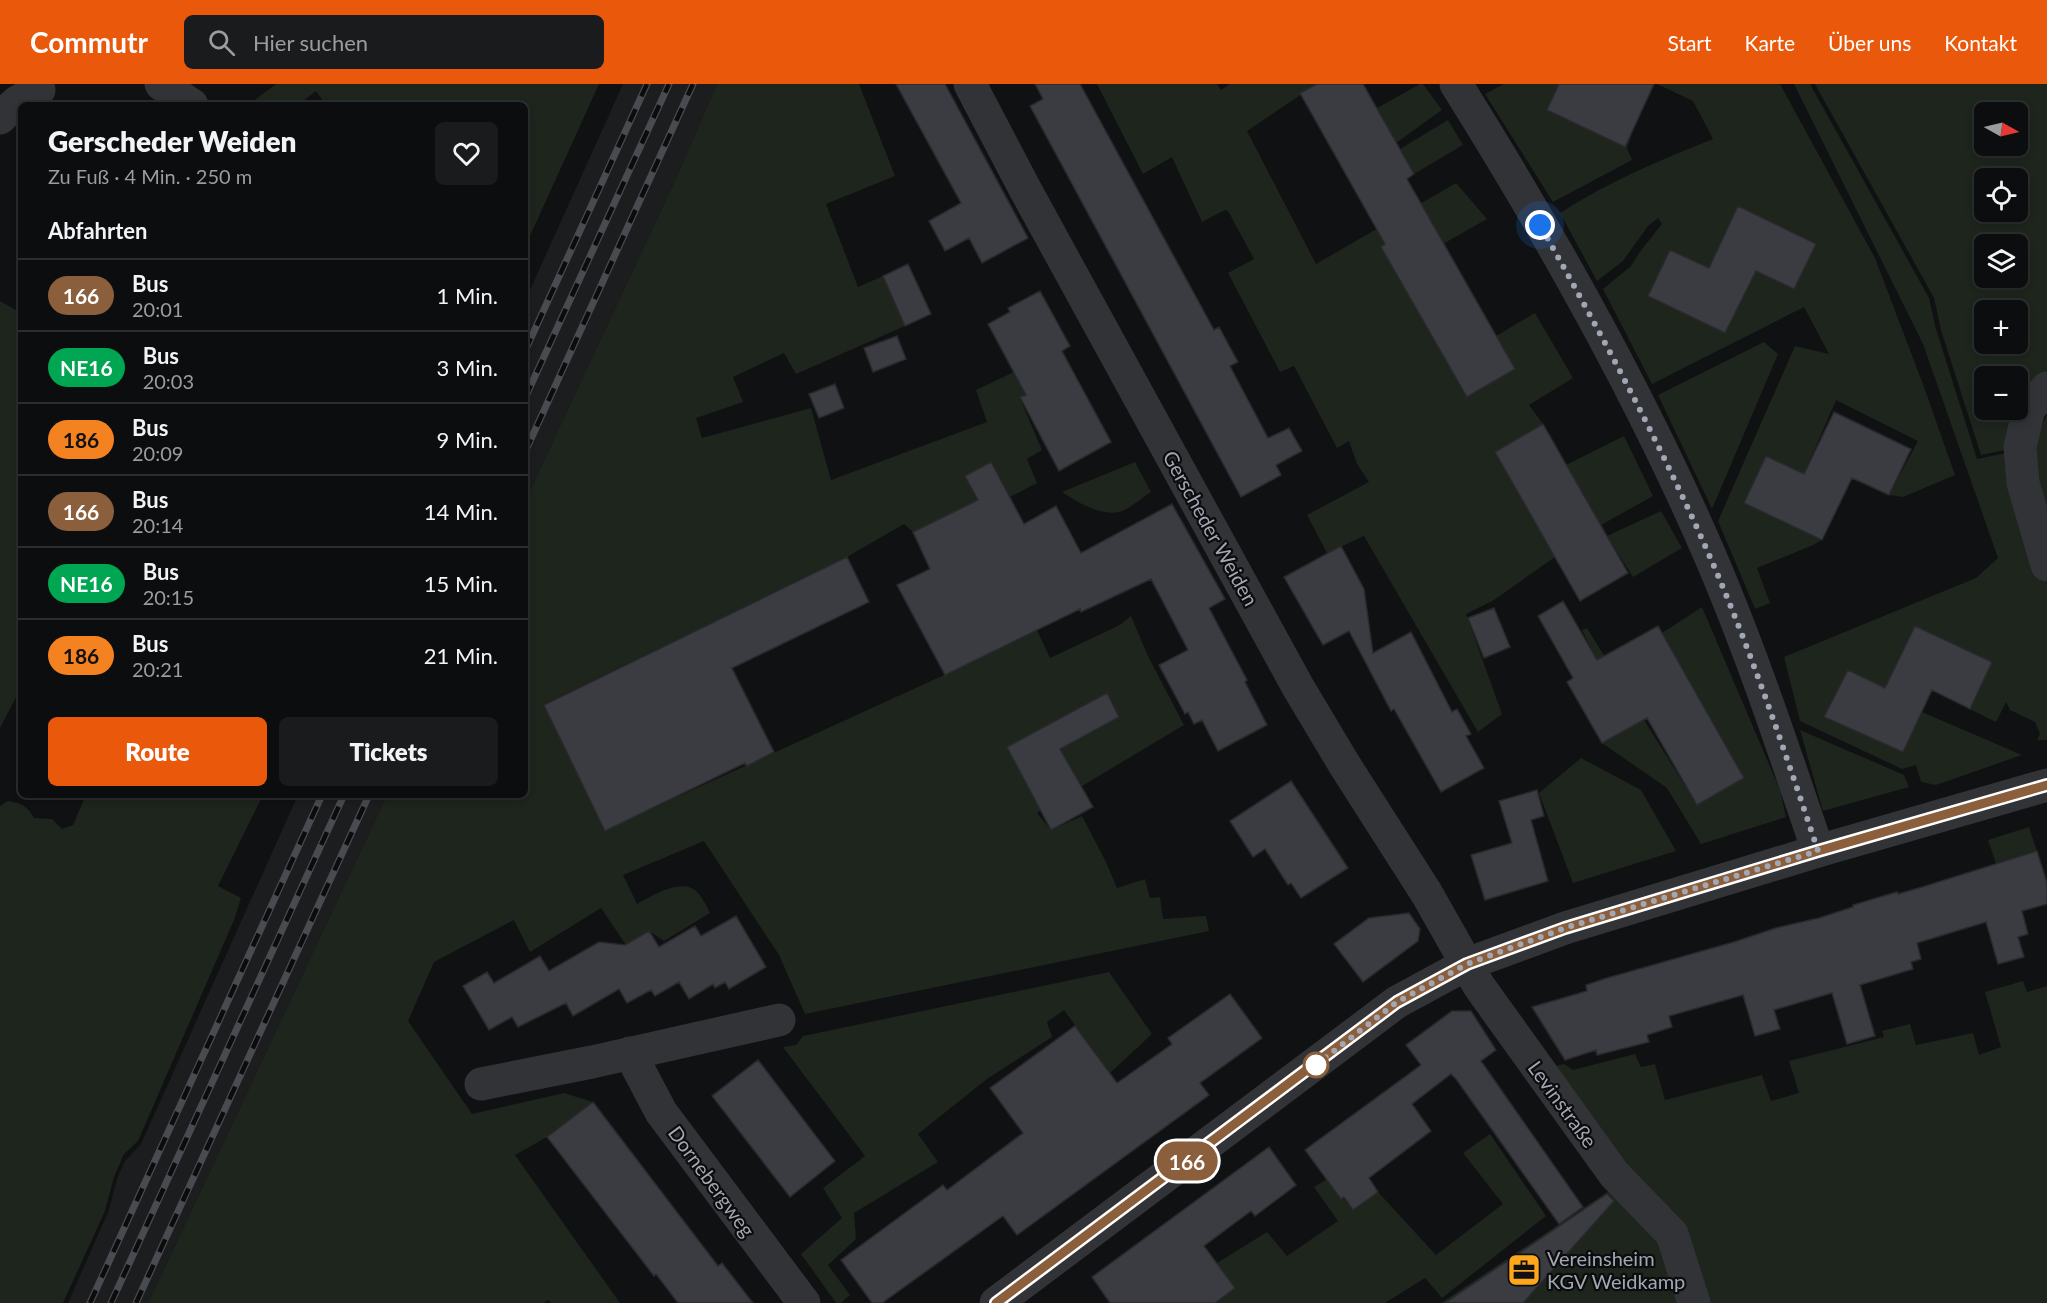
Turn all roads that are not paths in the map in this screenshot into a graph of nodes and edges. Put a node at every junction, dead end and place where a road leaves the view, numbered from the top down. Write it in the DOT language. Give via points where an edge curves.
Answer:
graph roads {
  1 [pos="161,84"];
  2 [pos="970,84"];
  3 [pos="1456,84"];
  4 [pos="45,86"];
  5 [pos="188,102"];
  6 [pos="0,118"];
  7 [pos="2047,388"];
  8 [pos="2047,565"];
  9 [pos="2047,785"];
  10 [pos="1818,851"];
  11 [pos="1467,964"];
  12 [pos="779,1020"];
  13 [pos="630,1053"];
  14 [pos="481,1084"];
  15 [pos="804,1303"];
  16 [pos="996,1303"];
  17 [pos="1694,1303"];
  1 -- 5 [label="street"];
  2 -- 11 [label="street, Gerscheder Weiden" via="1298,687"];
  3 -- 10 [label="street" via="1591,317 1685,500 1738,625"];
  4 -- 6 [label="street" via="17,102"];
  7 -- 8 [label="street" via="2029,409 2020,447 2023,483"];
  9 -- 10 [label="street"];
  10 -- 11 [label="street" via="1565,928"];
  11 -- 16 [label="street" via="1397,1002"];
  11 -- 17 [label="street, Levinstraße" via="1499,1015 1614,1174 1672,1234"];
  12 -- 13 [label="street"];
  13 -- 14 [label="street"];
  13 -- 15 [label="street, Dornebergweg" via="661,1112"];
}
